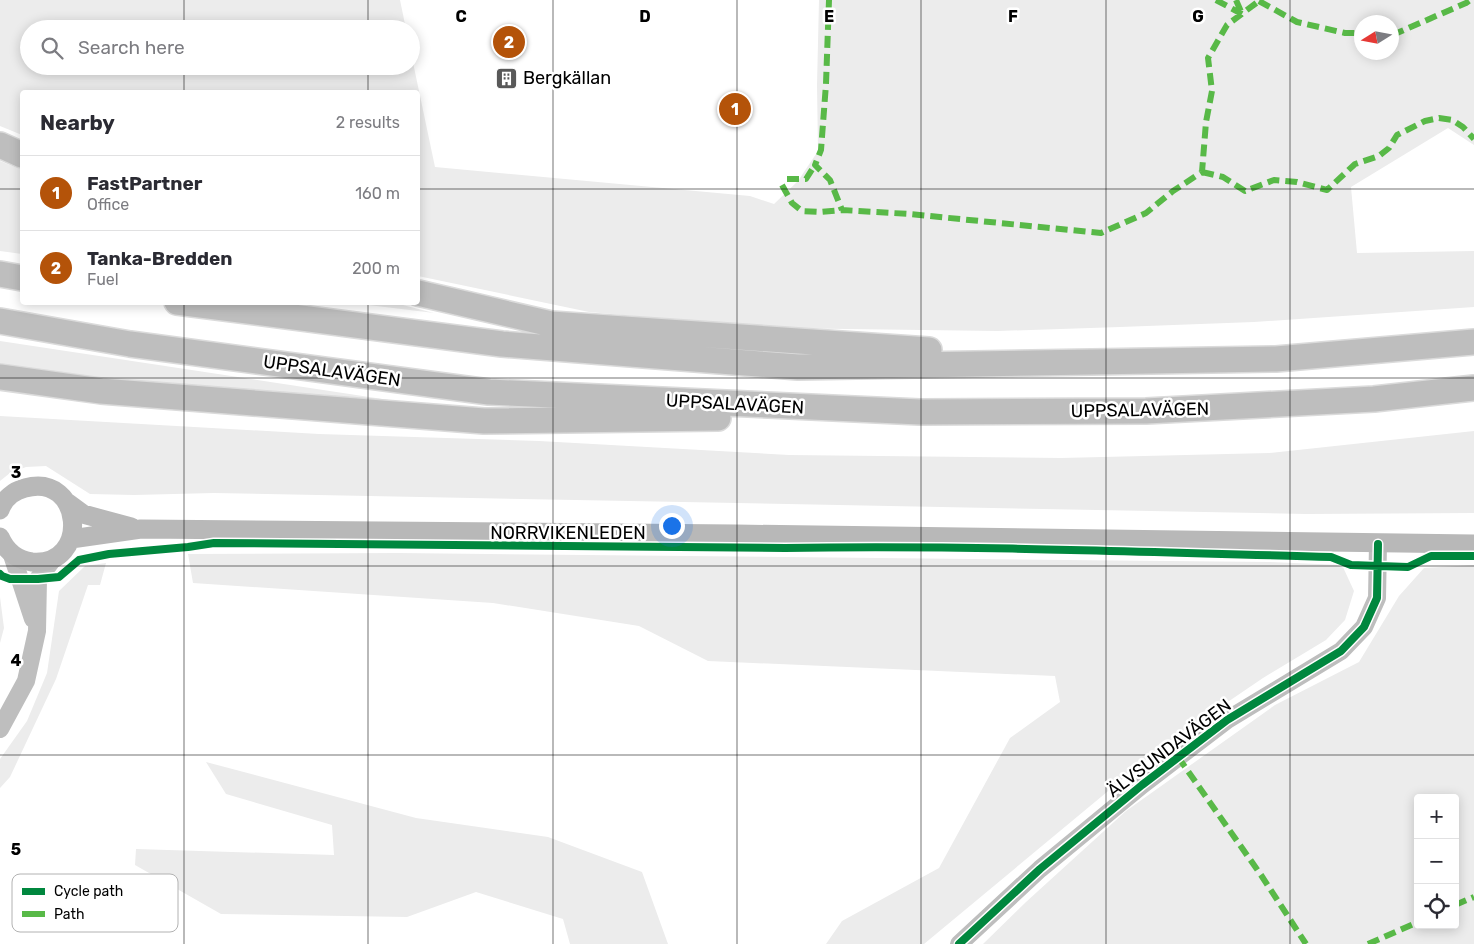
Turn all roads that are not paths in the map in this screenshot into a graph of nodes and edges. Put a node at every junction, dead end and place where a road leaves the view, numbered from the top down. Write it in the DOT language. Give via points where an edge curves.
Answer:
graph roads {
  1 [pos="0,145"];
  2 [pos="20,154"];
  3 [pos="0,274"];
  4 [pos="20,278"];
  5 [pos="420,292"];
  6 [pos="200,305"];
  7 [pos="0,321"];
  8 [pos="1474,342"];
  9 [pos="1102,362"];
  10 [pos="0,377"];
  11 [pos="1474,388"];
  12 [pos="920,412"];
  13 [pos="3,502"];
  14 [pos="68,503"];
  15 [pos="141,530"];
  16 [pos="71,539"];
  17 [pos="1378,544"];
  18 [pos="1474,544"];
  19 [pos="4,545"];
  20 [pos="53,558"];
  21 [pos="37,631"];
  22 [pos="0,729"];
  23 [pos="959,944"];
  1 -- 2 [label="highway"];
  3 -- 4 [label="highway"];
  5 -- 9 [label="highway" via="551,324"];
  6 -- 9 [label="highway" via="502,344 798,367"];
  7 -- 12 [label="highway, UPPSALAVÄGEN" via="130,344 489,392"];
  8 -- 9 [label="highway" via="1276,359"];
  10 -- 12 [label="highway" via="101,390 484,421 774,418"];
  11 -- 12 [label="highway, UPPSALAVÄGEN" via="1374,399 1146,411"];
  13 -- 14 [label="main road, NORRVIKENLEDEN" via="19,489 32,486 46,487 59,493"];
  14 -- 15 [label="main road, NORRVIKENLEDEN" via="83,514"];
  14 -- 16 [label="main road" via="73,516"];
  15 -- 16 [label="main road, NORRVIKENLEDEN"];
  15 -- 17 [label="main road, NORRVIKENLEDEN" via="736,534"];
  16 -- 20 [label="main road"];
  17 -- 18 [label="main road, NORRVIKENLEDEN"];
  17 -- 23 [label="street, ÄLVSUNDAVÄGEN" via="1377,598 1364,627 1341,651 1227,720 1142,784 1040,869"];
  19 -- 20 [label="main road" via="24,561 40,562"];
  19 -- 21 [label="street"];
  20 -- 21 [label="street" via="38,580"];
  21 -- 22 [label="street" via="26,681"];
}
